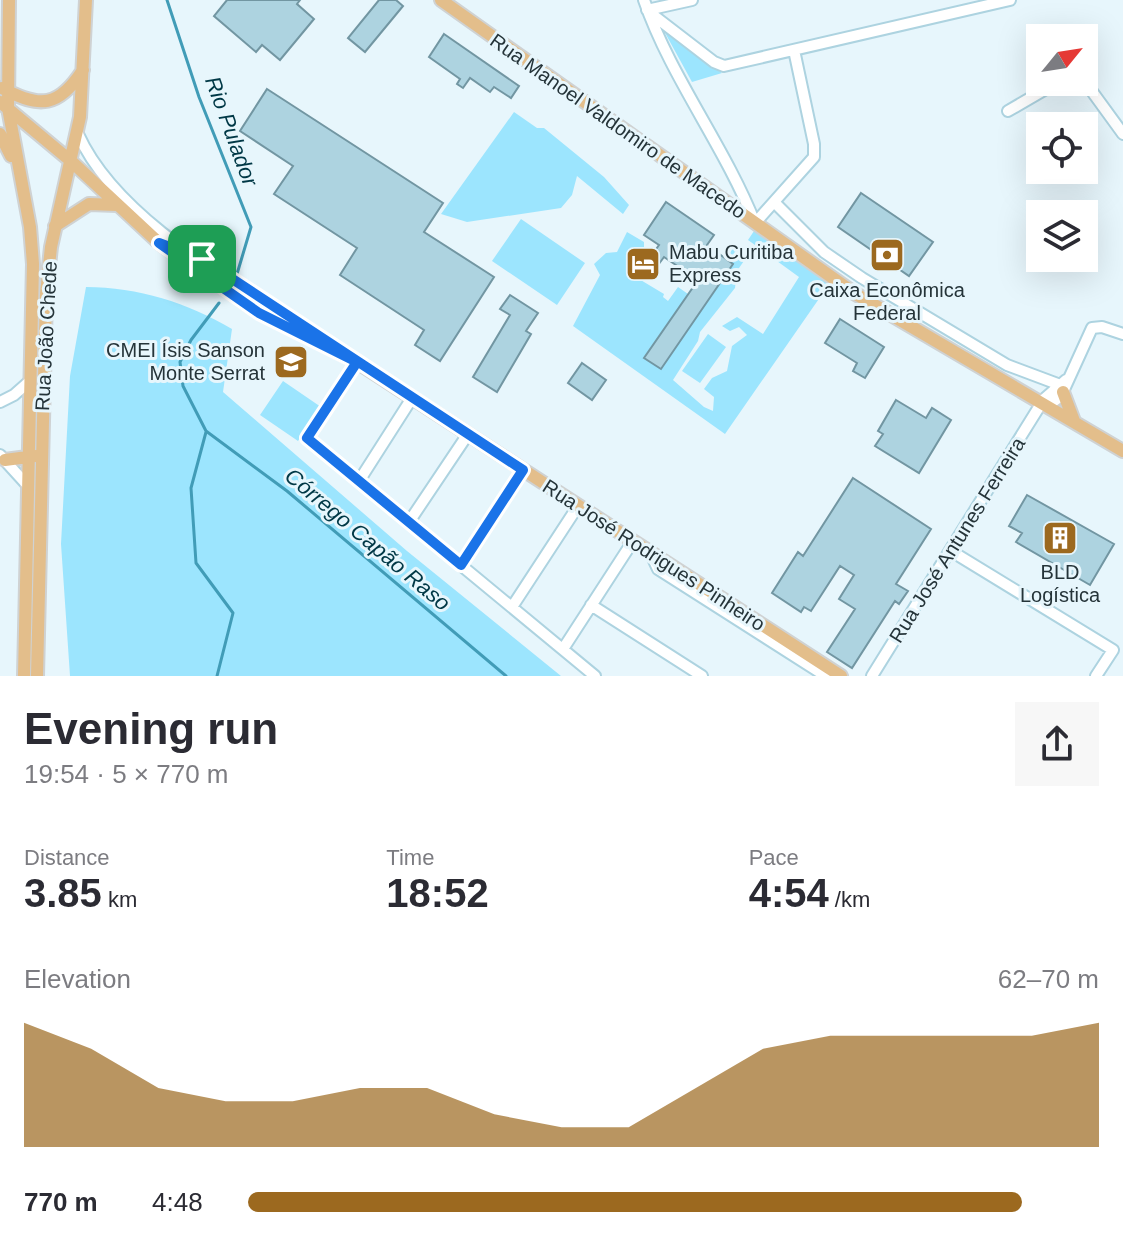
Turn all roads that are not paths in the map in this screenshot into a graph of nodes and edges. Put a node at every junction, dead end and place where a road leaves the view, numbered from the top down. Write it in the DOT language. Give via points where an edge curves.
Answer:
graph roads {
  1 [pos="9,0"];
  2 [pos="86,0"];
  3 [pos="441,0"];
  4 [pos="692,0"];
  5 [pos="1010,0"];
  6 [pos="646,5"];
  7 [pos="794,50"];
  8 [pos="85,67"];
  9 [pos="1034,96"];
  10 [pos="1095,96"];
  11 [pos="3,97"];
  12 [pos="1008,111"];
  13 [pos="0,134"];
  14 [pos="78,134"];
  15 [pos="1123,134"];
  16 [pos="72,162"];
  17 [pos="20,173"];
  18 [pos="739,182"];
  19 [pos="774,202"];
  20 [pos="118,205"];
  21 [pos="731,206"];
  22 [pos="755,223"];
  23 [pos="55,226"];
  24 [pos="159,243"];
  25 [pos="202,259"];
  26 [pos="1123,334"];
  27 [pos="999,360"];
  28 [pos="357,362"];
  29 [pos="980,367"];
  30 [pos="1000,379"];
  31 [pos="31,380"];
  32 [pos="1045,380"];
  33 [pos="1064,386"];
  34 [pos="412,398"];
  35 [pos="1045,400"];
  36 [pos="0,402"];
  37 [pos="1076,424"];
  38 [pos="468,434"];
  39 [pos="1123,451"];
  40 [pos="36,456"];
  41 [pos="2,457"];
  42 [pos="523,470"];
  43 [pos="359,481"];
  44 [pos="29,487"];
  45 [pos="578,506"];
  46 [pos="409,522"];
  47 [pos="633,541"];
  48 [pos="951,551"];
  49 [pos="461,565"];
  50 [pos="591,605"];
  51 [pos="512,607"];
  52 [pos="563,649"];
  53 [pos="685,672"];
  54 [pos="838,674"];
  55 [pos="24,676"];
  56 [pos="37,676"];
  57 [pos="595,676"];
  58 [pos="702,676"];
  59 [pos="872,676"];
  60 [pos="1096,676"];
  1 -- 11 [label="main road, Rua João Chede"];
  2 -- 8 [label="main road, Rua João Chede"];
  3 -- 21 [label="main road, Rua Manoel Valdomiro de Macedo"];
  4 -- 6 [label="street"];
  5 -- 7 [label="street"];
  6 -- 7 [label="street" via="719,64"];
  6 -- 18 [label="street"];
  7 -- 19 [label="street" via="815,151"];
  8 -- 11 [label="main road" via="66,93 45,102"];
  8 -- 14 [label="main road, Rua João Chede"];
  9 -- 12 [label="street"];
  10 -- 15 [label="street"];
  11 -- 16 [label="main road, Rua José Rodrigues Pinheiro"];
  11 -- 17 [label="main road, Rua João Chede"];
  13 -- 17 [label="main road"];
  14 -- 16 [label="main road, Rua João Chede"];
  14 -- 25 [label="street" via="91,163 114,189 154,226"];
  16 -- 20 [label="main road, Rua José Rodrigues Pinheiro"];
  16 -- 23 [label="main road, Rua João Chede"];
  17 -- 31 [label="main road, Rua João Chede" via="33,264"];
  18 -- 21 [label="street"];
  18 -- 22 [label="street"];
  19 -- 22 [label="street"];
  19 -- 27 [label="street" via="832,258"];
  20 -- 23 [label="main road" via="89,204"];
  20 -- 24 [label="main road, Rua José Rodrigues Pinheiro"];
  21 -- 22 [label="main road, Rua Manoel Valdomiro de Macedo"];
  22 -- 29 [label="main road, Rua Manoel Valdomiro de Macedo" via="854,293"];
  23 -- 40 [label="main road, Rua João Chede"];
  24 -- 25 [label="street"];
  24 -- 28 [label="main road, Rua José Rodrigues Pinheiro" via="266,317"];
  25 -- 28 [label="street"];
  26 -- 33 [label="street" via="1092,328"];
  27 -- 29 [label="street"];
  27 -- 30 [label="street"];
  27 -- 32 [label="street"];
  28 -- 34 [label="main road, Rua José Rodrigues Pinheiro"];
  28 -- 43 [label="street" via="307,438"];
  29 -- 30 [label="main road, Rua Manoel Valdomiro de Macedo"];
  30 -- 35 [label="main road, Rua Manoel Valdomiro de Macedo"];
  31 -- 36 [label="street"];
  31 -- 40 [label="main road, Rua João Chede"];
  32 -- 33 [label="street"];
  32 -- 35 [label="street"];
  33 -- 35 [label="street" via="1053,402"];
  33 -- 37 [label="main road"];
  34 -- 38 [label="main road, Rua José Rodrigues Pinheiro"];
  34 -- 43 [label="street"];
  35 -- 37 [label="main road, Rua Manoel Valdomiro de Macedo"];
  35 -- 48 [label="street, Rua José Antunes Ferreira"];
  37 -- 39 [label="main road, Rua Manoel Valdomiro de Macedo"];
  38 -- 42 [label="main road, Rua José Rodrigues Pinheiro"];
  38 -- 46 [label="street"];
  40 -- 41 [label="main road"];
  40 -- 44 [label="main road, Rua João Chede"];
  40 -- 56 [label="main road, Rua João Chede"];
  41 -- 44 [label="street"];
  42 -- 45 [label="main road, Rua José Rodrigues Pinheiro"];
  42 -- 49 [label="street"];
  43 -- 46 [label="street"];
  44 -- 55 [label="main road, Rua João Chede"];
  45 -- 47 [label="main road, Rua José Rodrigues Pinheiro"];
  45 -- 51 [label="street"];
  46 -- 49 [label="street"];
  47 -- 50 [label="street"];
  47 -- 54 [label="main road, Rua José Rodrigues Pinheiro"];
  48 -- 59 [label="street, Rua José Antunes Ferreira"];
  48 -- 60 [label="street" via="1113,650"];
  49 -- 51 [label="street"];
  50 -- 52 [label="street"];
  50 -- 53 [label="street"];
  51 -- 52 [label="street"];
  52 -- 57 [label="street"];
  53 -- 58 [label="street"];
}
